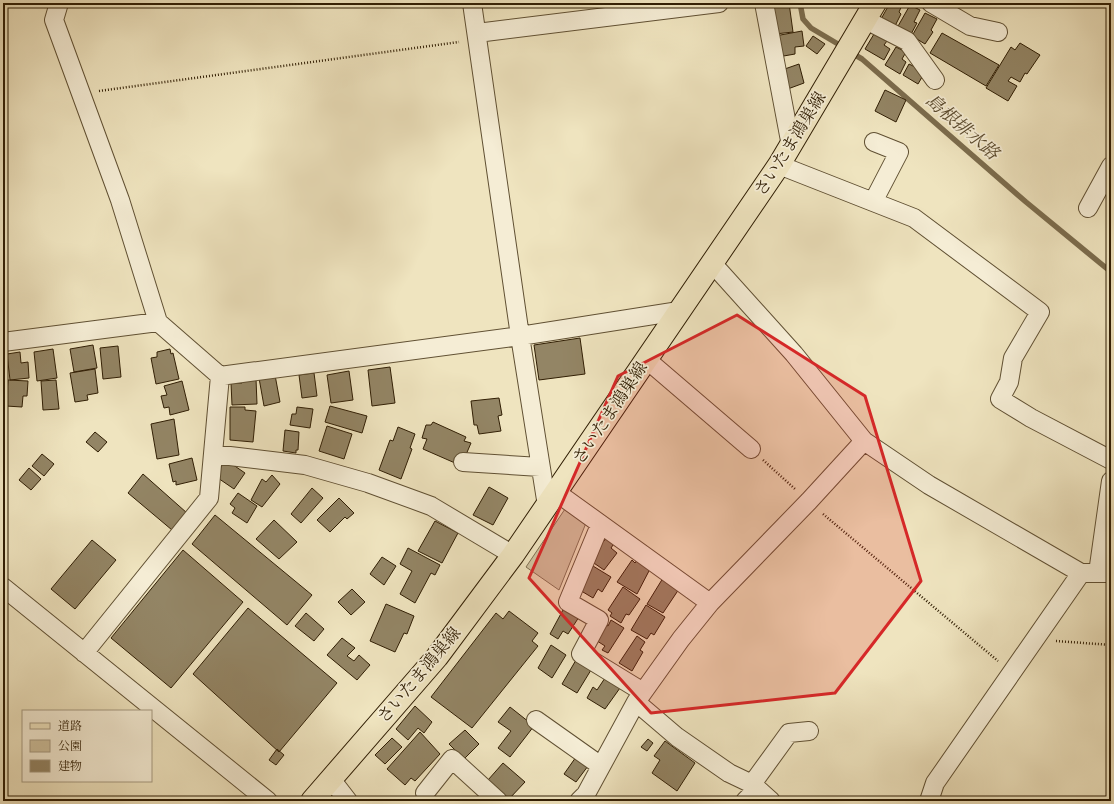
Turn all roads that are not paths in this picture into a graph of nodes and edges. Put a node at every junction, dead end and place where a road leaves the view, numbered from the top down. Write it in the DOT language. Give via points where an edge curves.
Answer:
graph roads {
  1 [pos="59,3"];
  2 [pos="472,3"];
  3 [pos="719,3"];
  4 [pos="764,3"];
  5 [pos="931,3"];
  6 [pos="870,11"];
  7 [pos="998,32"];
  8 [pos="477,33"];
  9 [pos="935,80"];
  10 [pos="874,142"];
  11 [pos="791,146"];
  12 [pos="779,165"];
  13 [pos="1111,166"];
  14 [pos="873,202"];
  15 [pos="1088,208"];
  16 [pos="712,263"];
  17 [pos="679,311"];
  18 [pos="158,322"];
  19 [pos="520,336"];
  20 [pos="3,342"];
  21 [pos="646,359"];
  22 [pos="220,376"];
  23 [pos="864,440"];
  24 [pos="751,449"];
  25 [pos="213,454"];
  26 [pos="1111,460"];
  27 [pos="463,462"];
  28 [pos="540,468"];
  29 [pos="1111,481"];
  30 [pos="552,499"];
  31 [pos="600,525"];
  32 [pos="513,555"];
  33 [pos="1097,573"];
  34 [pos="3,587"];
  35 [pos="710,603"];
  36 [pos="84,652"];
  37 [pos="640,697"];
  38 [pos="536,720"];
  39 [pos="809,731"];
  40 [pos="601,766"];
  41 [pos="331,779"];
  42 [pos="752,791"];
  43 [pos="425,792"];
  44 [pos="268,801"];
  45 [pos="312,801"];
  46 [pos="348,801"];
  47 [pos="498,801"];
  48 [pos="579,801"];
  49 [pos="771,801"];
  50 [pos="929,801"];
  1 -- 18 [label="street" via="54,20 120,200"];
  2 -- 8 [label="street"];
  3 -- 8 [label="street"];
  4 -- 11 [label="street"];
  5 -- 7 [label="street" via="970,26"];
  6 -- 9 [label="street" via="907,41"];
  6 -- 11 [label="main road, さいたま鴻巣線"];
  8 -- 19 [label="street"];
  10 -- 14 [label="street" via="899,152"];
  11 -- 12 [label="main road, さいたま鴻巣線"];
  12 -- 14 [label="street"];
  12 -- 16 [label="main road, さいたま鴻巣線"];
  13 -- 15 [label="street"];
  14 -- 26 [label="street" via="914,218 1040,312 1013,358 1009,382 1000,399"];
  16 -- 17 [label="main road, さいたま鴻巣線"];
  16 -- 23 [label="street" via="794,354"];
  17 -- 19 [label="street"];
  17 -- 21 [label="main road, さいたま鴻巣線"];
  18 -- 20 [label="street"];
  18 -- 22 [label="street"];
  19 -- 22 [label="street"];
  19 -- 28 [label="street"];
  21 -- 24 [label="street"];
  21 -- 30 [label="main road, さいたま鴻巣線"];
  22 -- 25 [label="street"];
  23 -- 33 [label="street" via="929,485"];
  23 -- 35 [label="street"];
  25 -- 32 [label="street" via="305,465 368,483 431,506"];
  25 -- 36 [label="street" via="210,498"];
  27 -- 28 [label="street"];
  28 -- 30 [label="street"];
  29 -- 33 [label="street"];
  30 -- 31 [label="street"];
  30 -- 32 [label="main road, さいたま鴻巣線"];
  31 -- 35 [label="street"];
  31 -- 37 [label="street" via="568,602 599,620 581,654"];
  32 -- 41 [label="main road, さいたま鴻巣線" via="437,657"];
  33 -- 50 [label="street" via="1035,639 935,784"];
  34 -- 36 [label="street"];
  35 -- 37 [label="street"];
  36 -- 44 [label="street"];
  37 -- 40 [label="street"];
  37 -- 42 [label="street" via="677,737"];
  38 -- 40 [label="street"];
  39 -- 42 [label="street" via="789,733"];
  40 -- 48 [label="street" via="586,794"];
  41 -- 45 [label="main road, さいたま鴻巣線"];
  41 -- 46 [label="street"];
  42 -- 49 [label="street"];
  43 -- 47 [label="street" via="452,759"];
}
